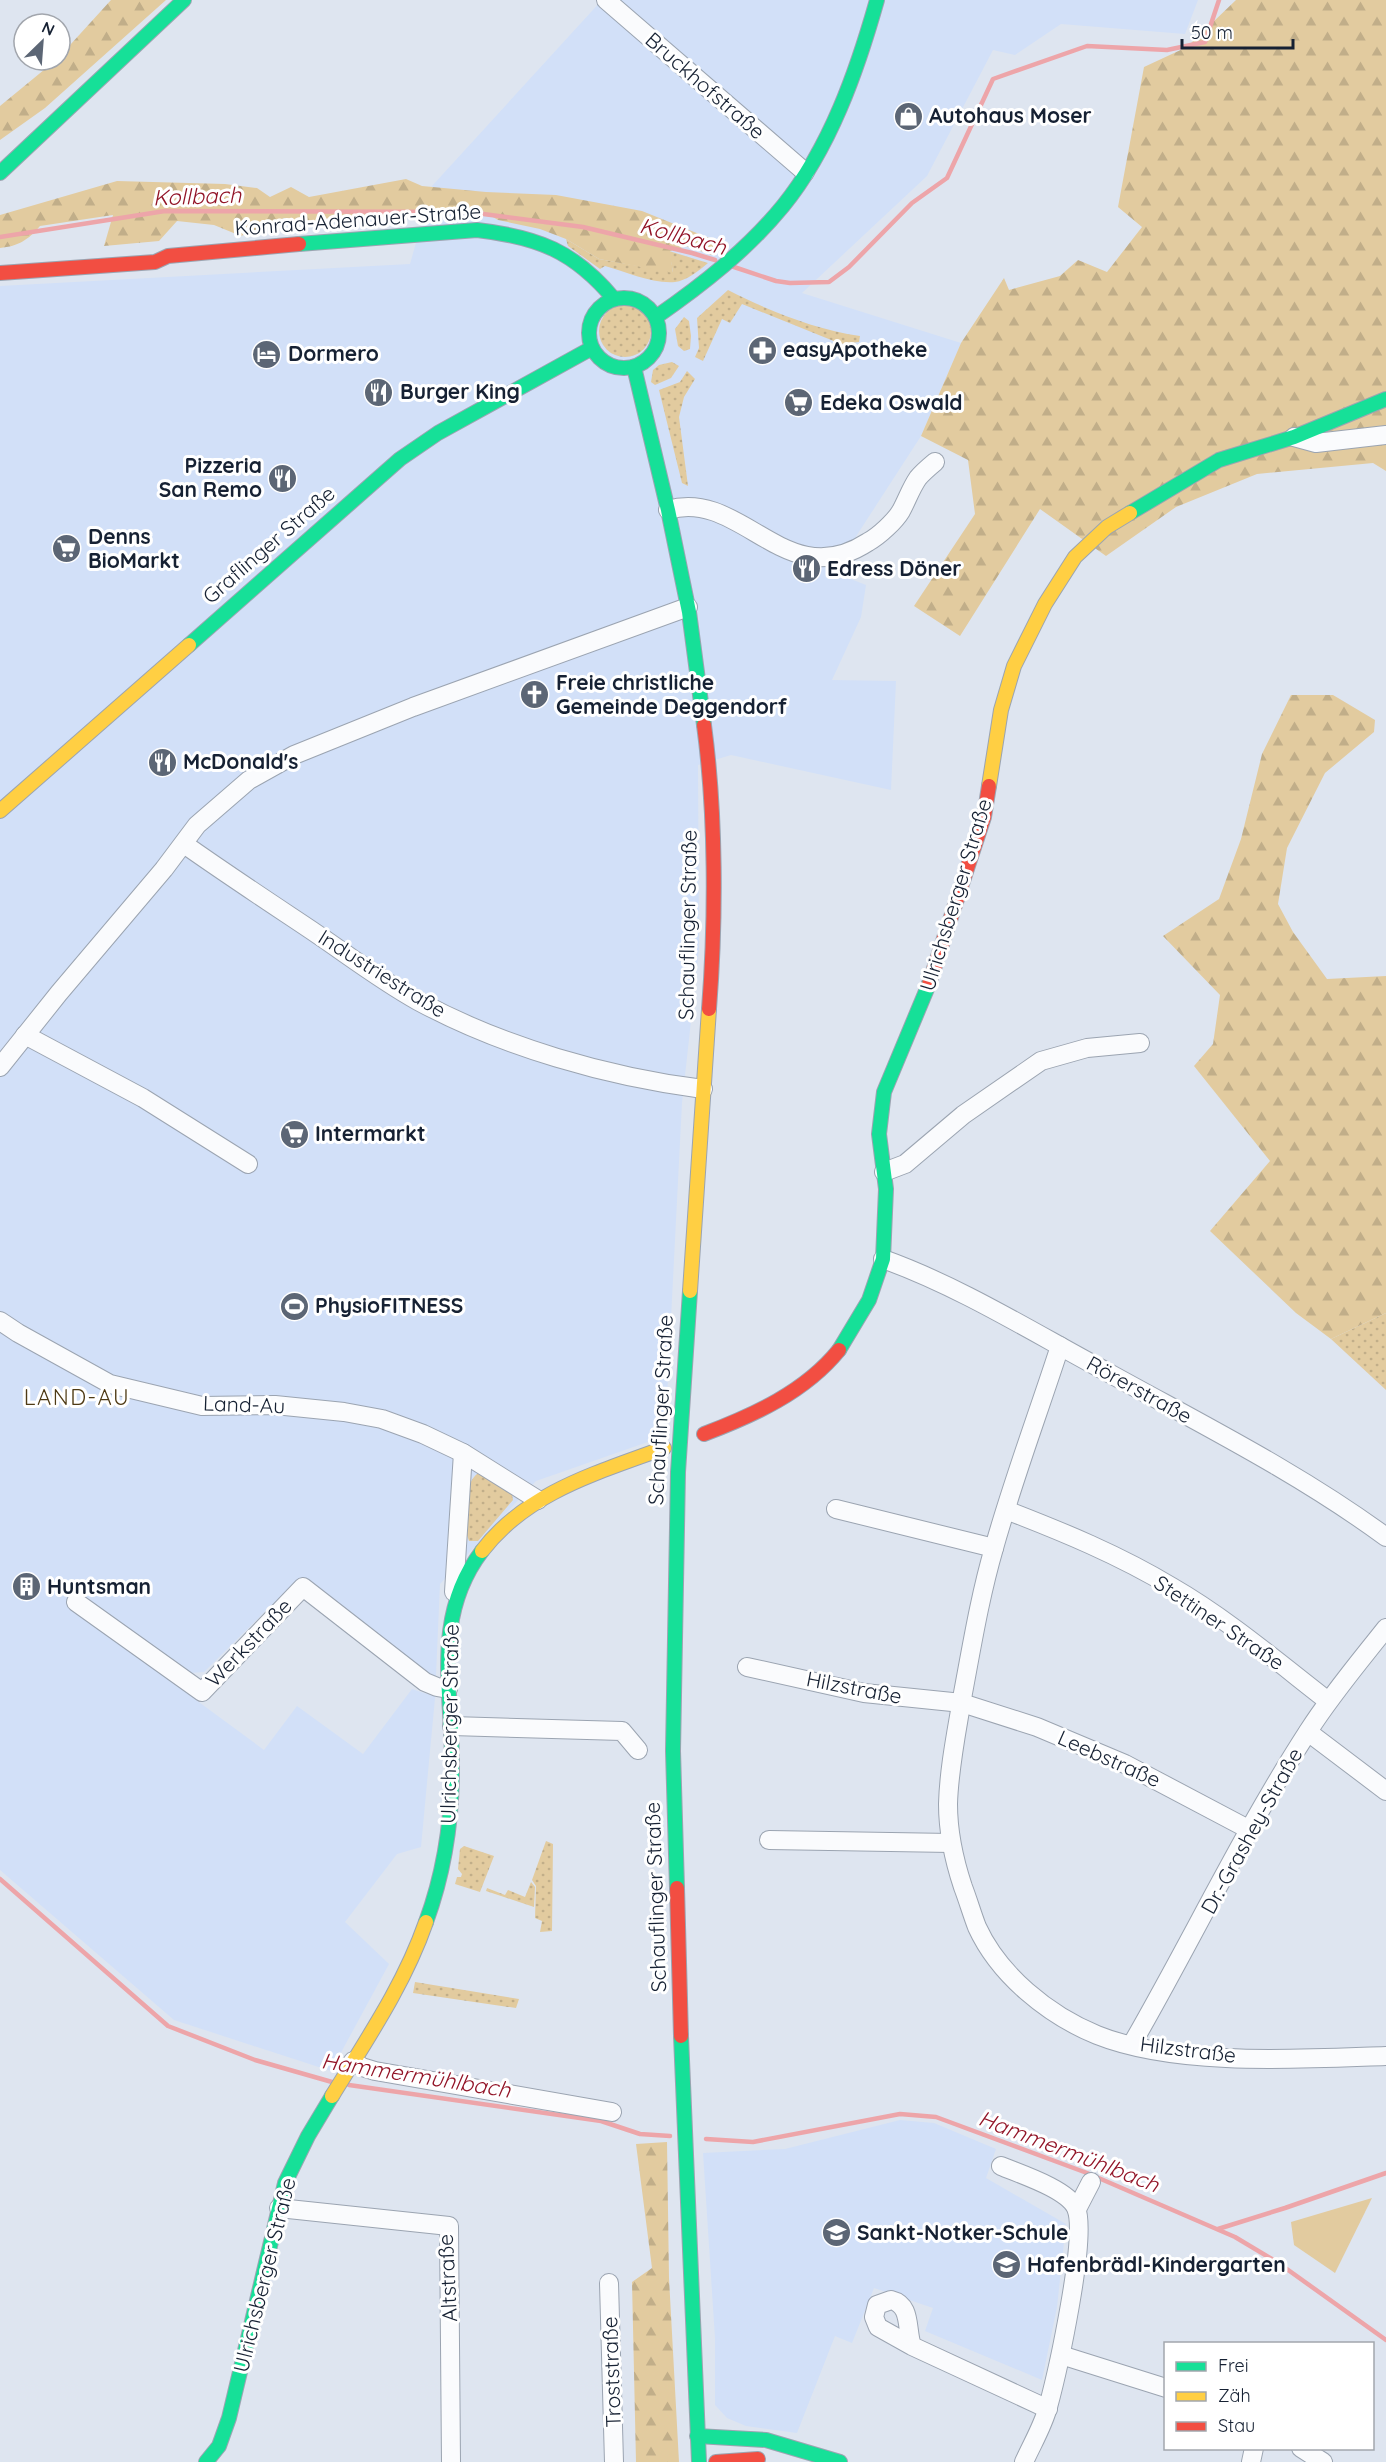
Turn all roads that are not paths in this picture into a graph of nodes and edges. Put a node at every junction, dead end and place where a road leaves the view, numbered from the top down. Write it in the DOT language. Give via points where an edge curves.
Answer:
graph roads {
  1 [pos="184,0"];
  2 [pos="606,0"];
  3 [pos="877,0"];
  4 [pos="805,172"];
  5 [pos="0,173"];
  6 [pos="155,262"];
  7 [pos="0,273"];
  8 [pos="614,299"];
  9 [pos="599,308"];
  10 [pos="656,317"];
  11 [pos="592,348"];
  12 [pos="634,367"];
  13 [pos="1386,399"];
  14 [pos="1386,435"];
  15 [pos="1294,437"];
  16 [pos="934,462"];
  17 [pos="668,510"];
  18 [pos="688,607"];
  19 [pos="0,811"];
  20 [pos="184,844"];
  21 [pos="25,1035"];
  22 [pos="1140,1043"];
  23 [pos="0,1067"];
  24 [pos="703,1089"];
  25 [pos="248,1164"];
  26 [pos="884,1172"];
  27 [pos="883,1259"];
  28 [pos="0,1321"];
  29 [pos="1060,1346"];
  30 [pos="704,1434"];
  31 [pos="664,1448"];
  32 [pos="463,1453"];
  33 [pos="538,1500"];
  34 [pos="836,1509"];
  35 [pos="1006,1509"];
  36 [pos="1386,1537"];
  37 [pos="994,1548"];
  38 [pos="76,1602"];
  39 [pos="454,1605"];
  40 [pos="1386,1628"];
  41 [pos="747,1667"];
  42 [pos="448,1689"];
  43 [pos="1329,1701"];
  44 [pos="962,1703"];
  45 [pos="452,1726"];
  46 [pos="1308,1732"];
  47 [pos="638,1750"];
  48 [pos="1386,1791"];
  49 [pos="1250,1830"];
  50 [pos="769,1840"];
  51 [pos="951,1843"];
  52 [pos="1132,2044"];
  53 [pos="1386,2056"];
  54 [pos="350,2067"];
  55 [pos="612,2112"];
  56 [pos="1001,2166"];
  57 [pos="1090,2182"];
  58 [pos="279,2208"];
  59 [pos="1077,2209"];
  60 [pos="609,2283"];
  61 [pos="912,2346"];
  62 [pos="1061,2355"];
  63 [pos="1164,2387"];
  64 [pos="1048,2409"];
  65 [pos="697,2436"];
  66 [pos="791,2449"];
  67 [pos="1304,2450"];
  68 [pos="755,2460"];
  69 [pos="206,2462"];
  70 [pos="451,2462"];
  71 [pos="614,2462"];
  72 [pos="699,2462"];
  73 [pos="716,2462"];
  74 [pos="840,2462"];
  75 [pos="1024,2462"];
  76 [pos="1323,2462"];
  1 -- 5 [label="street"];
  2 -- 4 [label="street, Bruckhofstraße"];
  3 -- 4 [label="street" via="849,83"];
  4 -- 10 [label="street" via="783,205 738,254 717,274"];
  6 -- 7 [label="street, Konrad-Adenauer-Straße"];
  6 -- 8 [label="street, Konrad-Adenauer-Straße" via="194,253 477,230 516,234 576,259"];
  6 -- 9 [label="street, Konrad-Adenauer-Straße" via="168,267 227,264 391,246 501,243 566,268 585,286"];
  8 -- 9 [label="street"];
  8 -- 10 [label="street" via="638,300"];
  9 -- 11 [label="street" via="590,324"];
  10 -- 12 [label="street" via="660,330 657,346 645,362"];
  11 -- 12 [label="street" via="609,365"];
  11 -- 19 [label="street, Graflinger Straße" via="438,433 400,459"];
  12 -- 17 [label="street, Schauflinger Straße"];
  13 -- 15 [label="street, Ulrichsberger Straße"];
  14 -- 15 [label="street" via="1316,443"];
  15 -- 26 [label="street, Ulrichsberger Straße" via="1219,460 1107,527 1075,557 1045,604 1014,666 1001,710 984,818 927,988 884,1092 879,1134"];
  16 -- 17 [label="street" via="919,477 900,514 868,542 832,559 802,557 706,508 682,506"];
  17 -- 18 [label="street, Schauflinger Straße"];
  18 -- 20 [label="street" via="413,707 281,761 197,825"];
  18 -- 24 [label="street, Schauflinger Straße" via="706,739 712,820 712,972"];
  20 -- 21 [label="street"];
  20 -- 24 [label="street, Industriestraße" via="370,971 442,1013 530,1048 617,1074"];
  21 -- 23 [label="street"];
  21 -- 25 [label="street" via="143,1098"];
  22 -- 26 [label="street" via="1087,1048 1041,1061 963,1115 905,1164"];
  24 -- 65 [label="street, Schauflinger Straße" via="678,1472 673,1751"];
  26 -- 27 [label="street, Ulrichsberger Straße"];
  27 -- 29 [label="street, Rörerstraße"];
  27 -- 30 [label="street, Ulrichsberger Straße" via="870,1300 846,1342 824,1370 804,1386 736,1422"];
  28 -- 32 [label="street, Land-Au" via="110,1384 202,1406 275,1405 382,1419"];
  29 -- 35 [label="street, Hilzstraße"];
  29 -- 36 [label="street, Rörerstraße" via="1276,1466"];
  31 -- 33 [label="street, Ulrichsberger Straße" via="568,1484"];
  32 -- 33 [label="street, Land-Au"];
  32 -- 39 [label="street"];
  33 -- 39 [label="street, Ulrichsberger Straße" via="492,1535"];
  34 -- 37 [label="street"];
  35 -- 37 [label="street, Hilzstraße"];
  35 -- 43 [label="street, Stettiner Straße" via="1081,1539 1173,1587"];
  37 -- 44 [label="street, Hilzstraße"];
  38 -- 42 [label="street, Werkstraße" via="202,1692 303,1587 425,1682"];
  39 -- 42 [label="street, Ulrichsberger Straße" via="448,1634"];
  40 -- 43 [label="street, Dr.-Grashey-Straße"];
  41 -- 44 [label="street, Hilzstraße" via="864,1693"];
  42 -- 45 [label="street, Ulrichsberger Straße"];
  43 -- 46 [label="street, Dr.-Grashey-Straße"];
  44 -- 49 [label="street, Leebstraße" via="1037,1727 1125,1764"];
  44 -- 51 [label="street, Hilzstraße" via="949,1794"];
  45 -- 47 [label="street" via="622,1731"];
  45 -- 54 [label="street, Ulrichsberger Straße" via="453,1780 447,1842 434,1900 401,1981"];
  46 -- 48 [label="street"];
  46 -- 49 [label="street, Dr.-Grashey-Straße"];
  49 -- 52 [label="street, Dr.-Grashey-Straße"];
  50 -- 51 [label="street"];
  51 -- 52 [label="street, Hilzstraße" via="978,1928 999,1963 1059,2016 1097,2035"];
  52 -- 53 [label="street, Hilzstraße" via="1150,2050 1205,2056"];
  54 -- 55 [label="street"];
  54 -- 58 [label="street, Ulrichsberger Straße" via="294,2162"];
  56 -- 59 [label="street" via="1054,2189"];
  57 -- 59 [label="street"];
  58 -- 69 [label="street, Ulrichsberger Straße" via="229,2418 219,2446"];
  58 -- 70 [label="street, Altstraße" via="449,2226"];
  59 -- 62 [label="street" via="1078,2239"];
  60 -- 71 [label="street, Troststraße"];
  61 -- 64 [label="street"];
  62 -- 63 [label="street"];
  62 -- 64 [label="street"];
  64 -- 75 [label="street"];
  65 -- 66 [label="street" via="757,2438"];
  65 -- 72 [label="street, Schauflinger Straße"];
  66 -- 68 [label="street"];
  66 -- 74 [label="street"];
  67 -- 76 [label="street"];
  68 -- 73 [label="street"];
}
